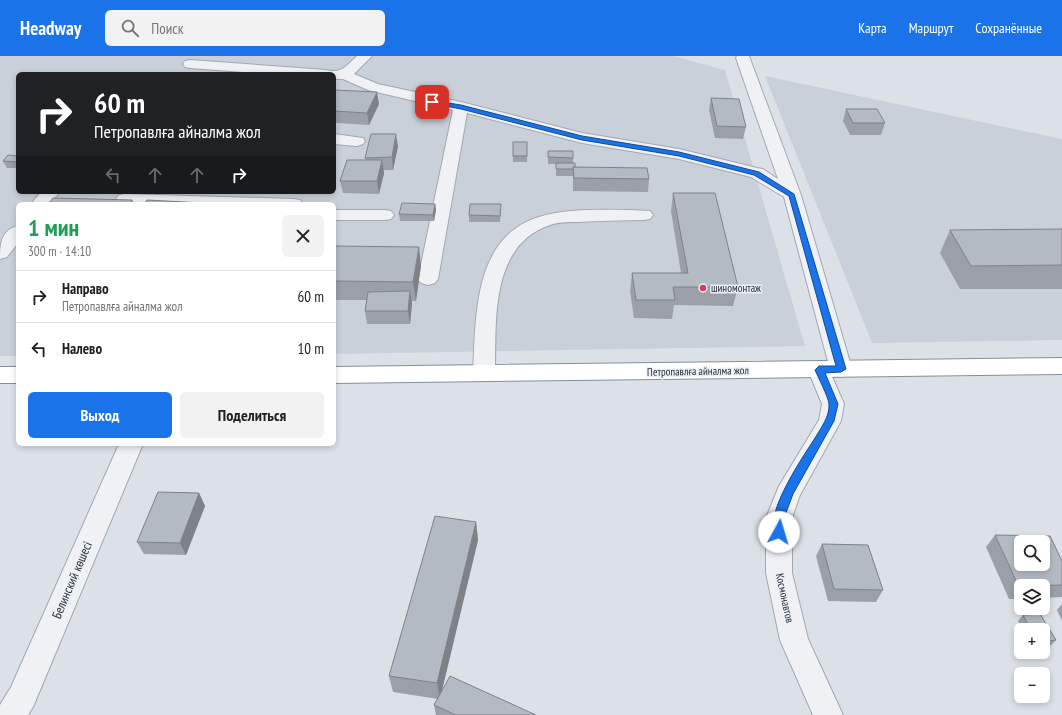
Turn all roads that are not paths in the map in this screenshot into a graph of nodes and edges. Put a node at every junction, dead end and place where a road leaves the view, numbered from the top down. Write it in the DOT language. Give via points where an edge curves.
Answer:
graph roads {
  1 [pos="365,56"];
  2 [pos="743,58"];
  3 [pos="190,64"];
  4 [pos="261,72"];
  5 [pos="340,75"];
  6 [pos="461,107"];
  7 [pos="336,139"];
  8 [pos="357,141"];
  9 [pos="792,195"];
  10 [pos="125,199"];
  11 [pos="226,202"];
  12 [pos="336,215"];
  13 [pos="385,215"];
  14 [pos="644,215"];
  15 [pos="16,233"];
  16 [pos="0,253"];
  17 [pos="428,279"];
  18 [pos="1062,366"];
  19 [pos="830,369"];
  20 [pos="484,373"];
  21 [pos="0,375"];
  22 [pos="16,375"];
  23 [pos="336,375"];
  24 [pos="130,446"];
  25 [pos="11,715"];
  26 [pos="828,715"];
  1 -- 5 [label="street"];
  2 -- 9 [label="street, Космонавтов"];
  3 -- 4 [label="street"];
  5 -- 6 [label="street" via="373,87"];
  6 -- 9 [label="street" via="582,138 679,154 757,173"];
  6 -- 17 [label="street"];
  7 -- 8 [label="street"];
  9 -- 19 [label="street, Космонавтов"];
  10 -- 11 [label="street"];
  12 -- 13 [label="street"];
  14 -- 20 [label="street" via="559,217 528,226 515,236 499,260 488,292"];
  15 -- 16 [label="street"];
  18 -- 19 [label="highway, Петропавлға айналма жол"];
  19 -- 20 [label="highway, Петропавлға айналма жол"];
  19 -- 26 [label="street, Космонавтов" via="833,404 830,421 788,493 779,518 779,574 794,640"];
  20 -- 23 [label="highway, Петропавлға айналма жол"];
  21 -- 22 [label="highway"];
  24 -- 25 [label="street, Белинский көшесі" via="22,696"];
}
